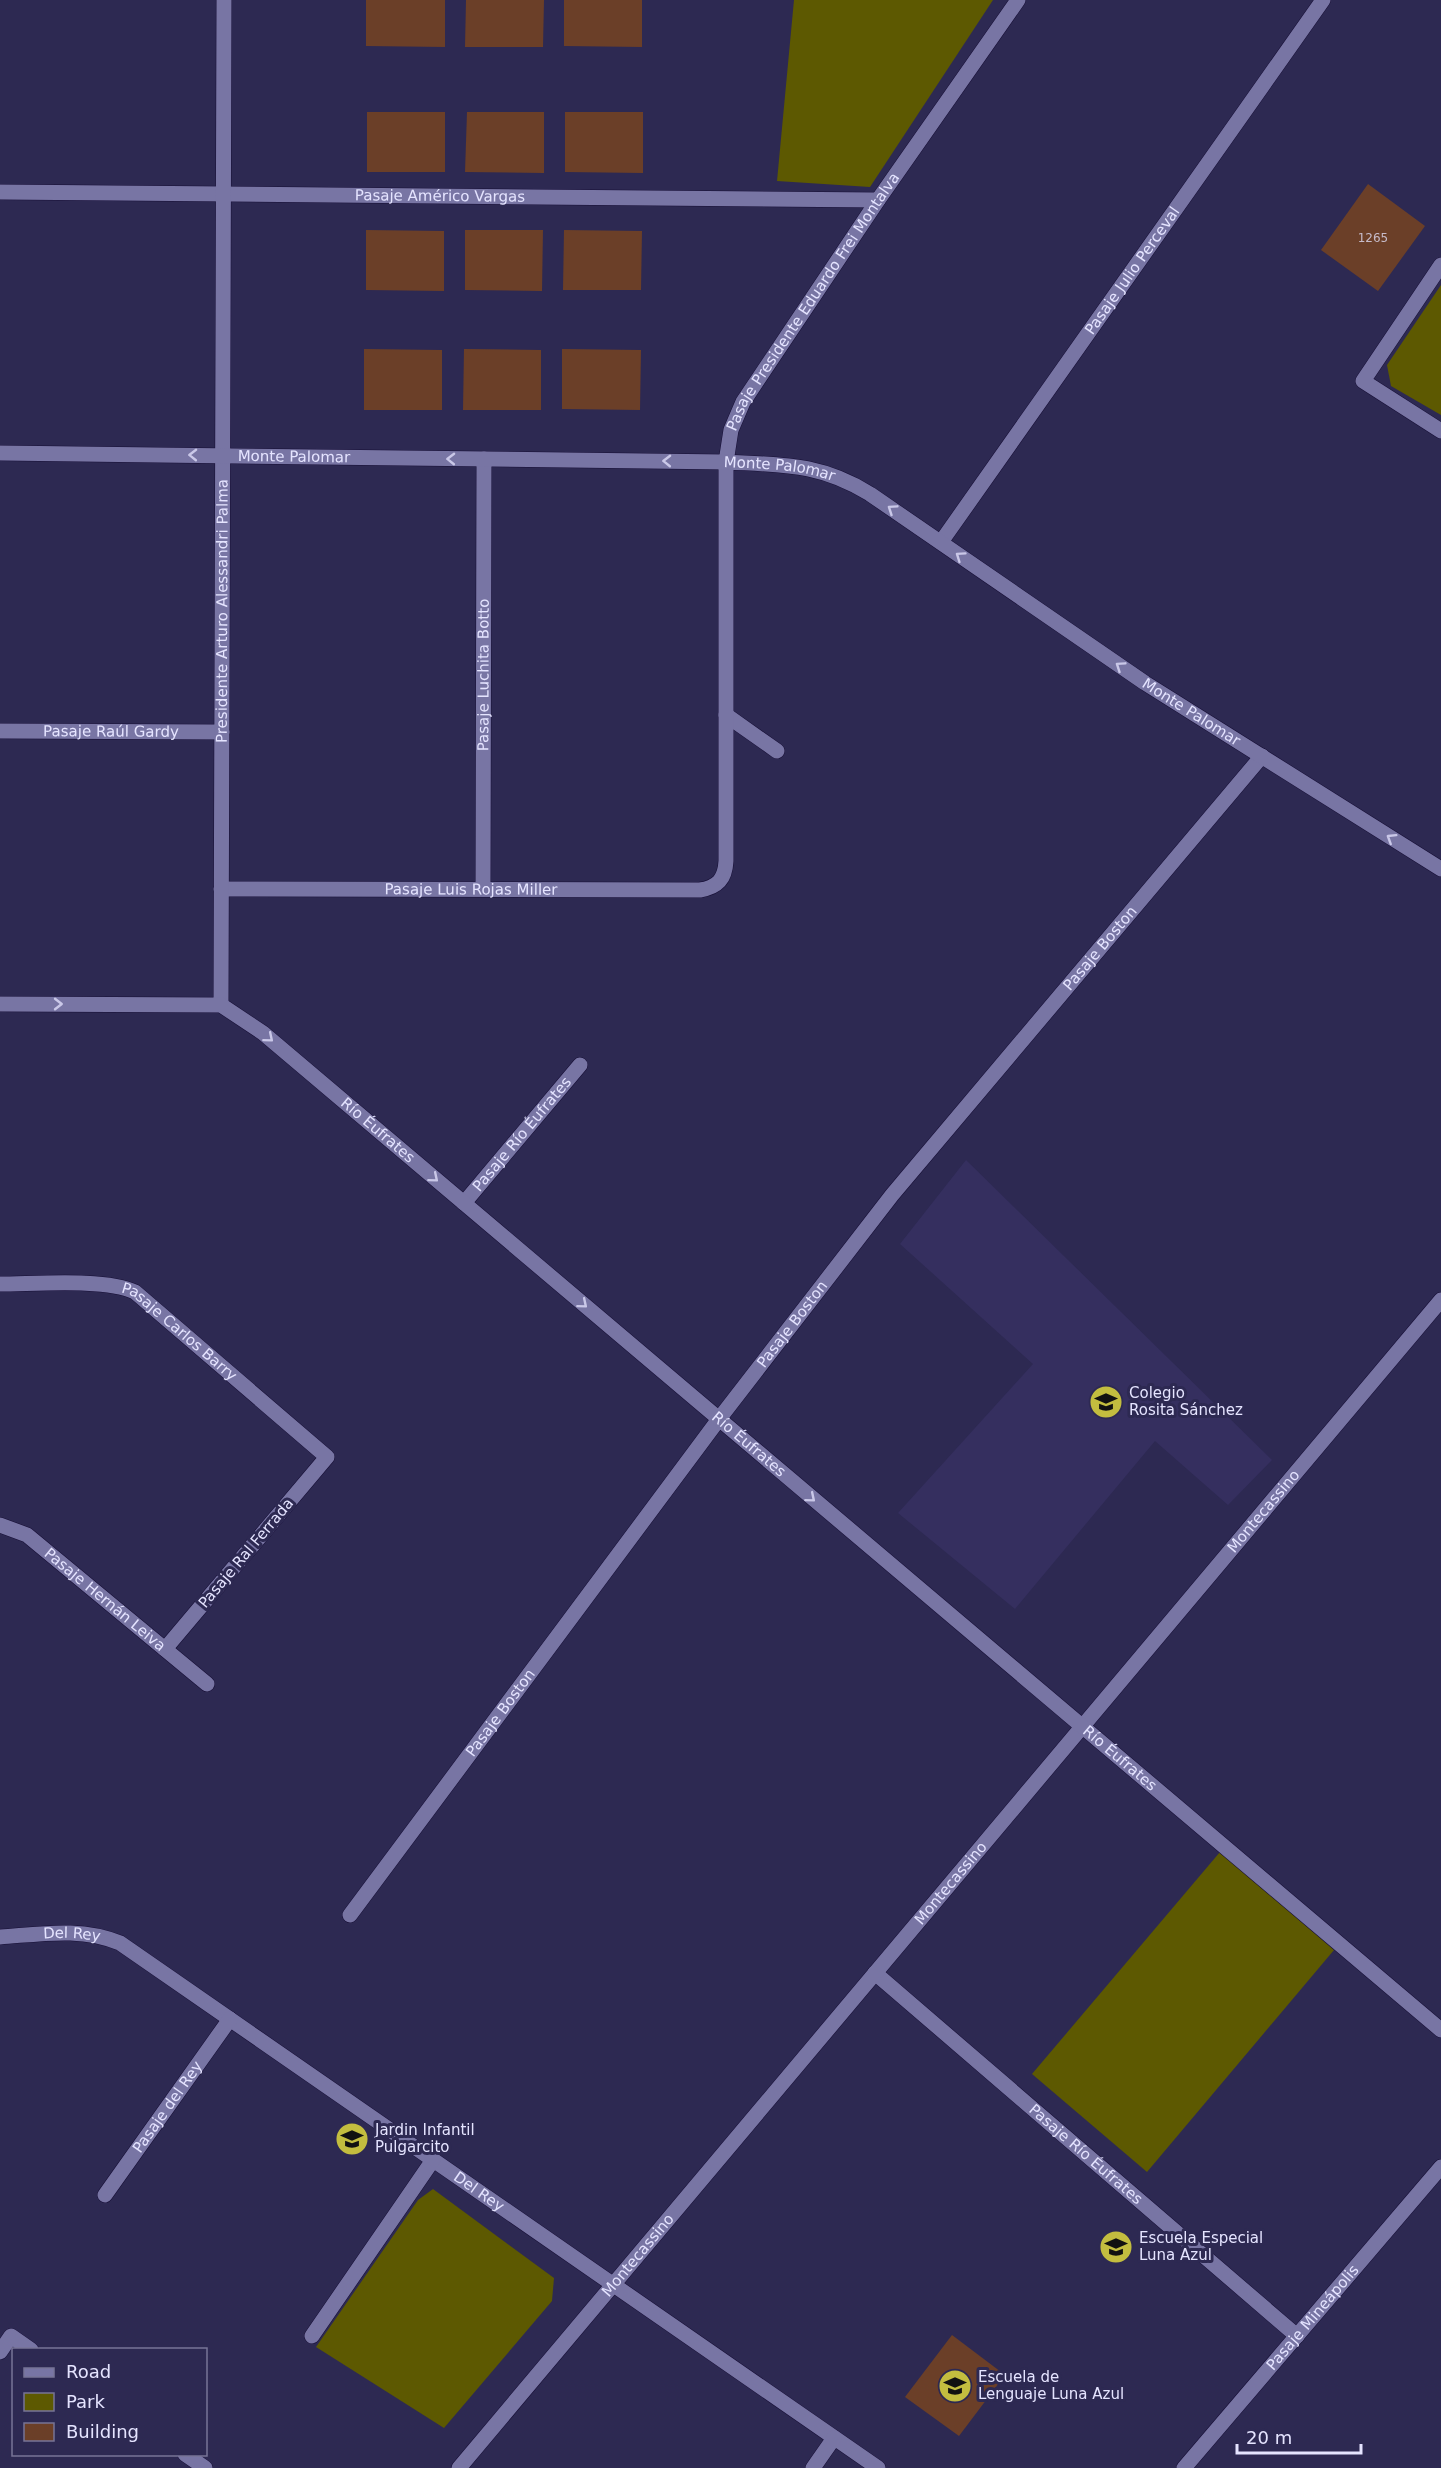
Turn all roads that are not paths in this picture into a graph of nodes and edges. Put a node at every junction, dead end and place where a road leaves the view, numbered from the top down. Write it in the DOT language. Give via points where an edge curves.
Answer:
graph roads {
  1 [pos="224,0"];
  2 [pos="1018,0"];
  3 [pos="1323,0"];
  4 [pos="0,192"];
  5 [pos="224,194"];
  6 [pos="878,200"];
  7 [pos="1441,265"];
  8 [pos="1441,431"];
  9 [pos="0,453"];
  10 [pos="222,456"];
  11 [pos="484,459"];
  12 [pos="726,462"];
  13 [pos="941,542"];
  14 [pos="726,715"];
  15 [pos="0,731"];
  16 [pos="222,732"];
  17 [pos="777,751"];
  18 [pos="1262,756"];
  19 [pos="1441,869"];
  20 [pos="721,881"];
  21 [pos="221,889"];
  22 [pos="483,889"];
  23 [pos="0,1004"];
  24 [pos="221,1005"];
  25 [pos="580,1065"];
  26 [pos="464,1203"];
  27 [pos="0,1284"];
  28 [pos="1441,1300"];
  29 [pos="719,1419"];
  30 [pos="327,1457"];
  31 [pos="0,1525"];
  32 [pos="165,1649"];
  33 [pos="207,1684"];
  34 [pos="1082,1727"];
  35 [pos="350,1915"];
  36 [pos="0,1937"];
  37 [pos="875,1973"];
  38 [pos="230,2019"];
  39 [pos="1441,2030"];
  40 [pos="433,2160"];
  41 [pos="1441,2167"];
  42 [pos="105,2195"];
  43 [pos="613,2285"];
  44 [pos="312,2336"];
  45 [pos="1297,2336"];
  46 [pos="29,2348"];
  47 [pos="0,2352"];
  48 [pos="834,2438"];
  49 [pos="188,2456"];
  50 [pos="205,2468"];
  51 [pos="459,2468"];
  52 [pos="813,2468"];
  53 [pos="878,2468"];
  54 [pos="1184,2468"];
  1 -- 5 [label="street, Presidente Arturo Alessandri Palma"];
  2 -- 6 [label="street, Pasaje Presidente Eduardo Frei Montalva"];
  3 -- 13 [label="street, Pasaje Julio Perceval"];
  4 -- 5 [label="street, Pasaje Américo Vargas"];
  5 -- 6 [label="street, Pasaje Américo Vargas"];
  5 -- 10 [label="street, Presidente Arturo Alessandri Palma"];
  6 -- 12 [label="street, Pasaje Presidente Eduardo Frei Montalva" via="743,402 731,430"];
  7 -- 8 [label="street" via="1363,381"];
  10 -- 9 [label="street, Monte Palomar, one-way"];
  11 -- 10 [label="street, Monte Palomar, one-way"];
  10 -- 16 [label="street, Presidente Arturo Alessandri Palma"];
  12 -- 11 [label="street, Monte Palomar, one-way"];
  11 -- 22 [label="street, Pasaje Luchita Botto"];
  13 -- 12 [label="street, Monte Palomar, one-way" via="870,494 830,473 791,465"];
  12 -- 14 [label="street, Pasaje Presidente Eduardo Frei Montalva"];
  18 -- 13 [label="street, Monte Palomar, one-way" via="1136,677"];
  14 -- 17 [label="street"];
  14 -- 20 [label="street, Pasaje Presidente Eduardo Frei Montalva" via="726,861"];
  15 -- 16 [label="street, Pasaje Raúl Gardy"];
  16 -- 21 [label="street, Presidente Arturo Alessandri Palma"];
  19 -- 18 [label="street, Monte Palomar, one-way"];
  18 -- 29 [label="street, Pasaje Boston" via="892,1195"];
  20 -- 22 [label="street, Pasaje Luis Rojas Miller" via="700,890"];
  21 -- 22 [label="street, Pasaje Luis Rojas Miller"];
  21 -- 24 [label="street, Presidente Arturo Alessandri Palma"];
  23 -- 24 [label="street, one-way"];
  24 -- 26 [label="street, Río Éufrates, one-way" via="263,1033"];
  25 -- 26 [label="street, Pasaje Río Éufrates"];
  26 -- 29 [label="street, Río Éufrates, one-way"];
  27 -- 30 [label="street, Pasaje Carlos Barry" via="106,1284 135,1292"];
  28 -- 34 [label="street, Montecassino"];
  29 -- 34 [label="street, Río Éufrates, one-way"];
  29 -- 35 [label="street, Pasaje Boston"];
  30 -- 32 [label="street, Pasaje Ral Ferrada"];
  31 -- 32 [label="street, Pasaje Hernán Leiva" via="27,1535"];
  32 -- 33 [label="street, Pasaje Hernán Leiva"];
  34 -- 37 [label="street, Montecassino"];
  34 -- 39 [label="street, Río Éufrates"];
  36 -- 38 [label="street, Del Rey" via="63,1932 102,1936 136,1954"];
  37 -- 43 [label="street, Montecassino"];
  37 -- 45 [label="street, Pasaje Río Éufrates"];
  38 -- 40 [label="street, Del Rey"];
  38 -- 42 [label="street, Pasaje del Rey"];
  40 -- 43 [label="street, Del Rey"];
  40 -- 44 [label="street"];
  41 -- 45 [label="street, Pasaje Mineápolis"];
  43 -- 48 [label="street, Del Rey"];
  43 -- 51 [label="street, Montecassino"];
  45 -- 54 [label="street, Pasaje Mineápolis"];
  46 -- 47 [label="street" via="11,2336"];
  48 -- 52 [label="street"];
  48 -- 53 [label="street, Del Rey"];
  49 -- 50 [label="street"];
}
